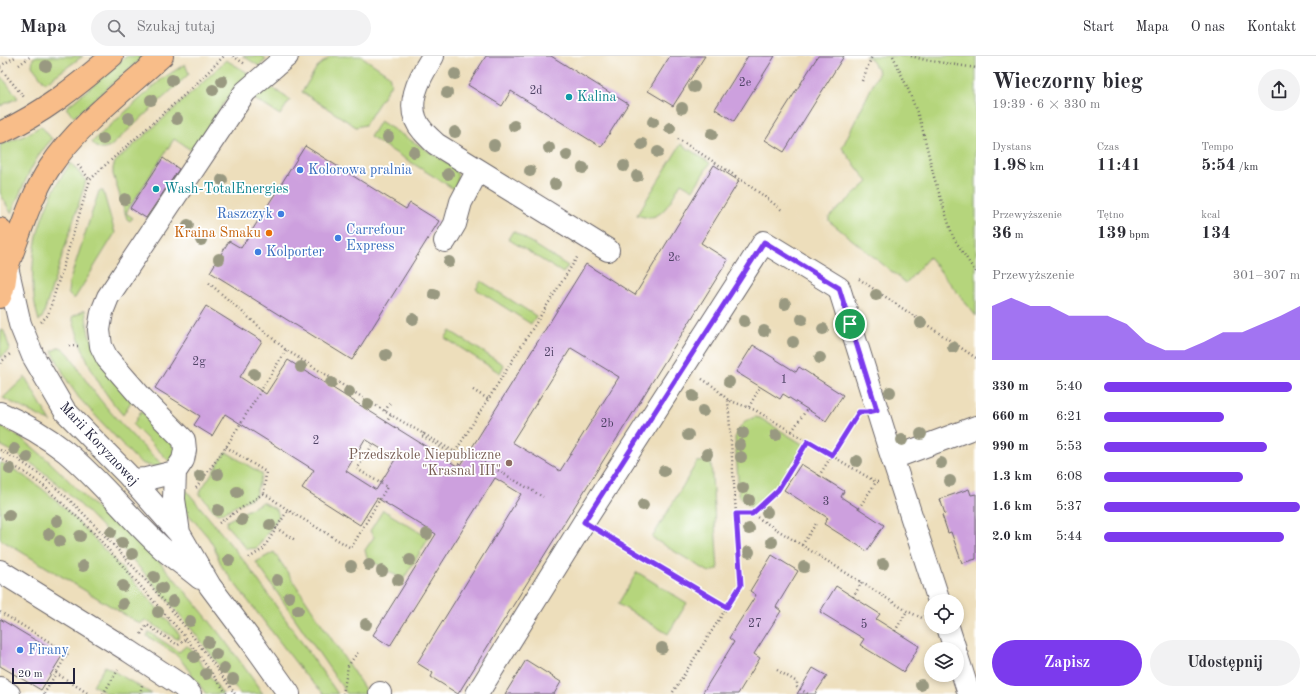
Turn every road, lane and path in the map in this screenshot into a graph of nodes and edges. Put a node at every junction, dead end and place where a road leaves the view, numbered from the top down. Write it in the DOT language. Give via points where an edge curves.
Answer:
graph roads {
  1 [pos="17,56"];
  2 [pos="32,56"];
  3 [pos="112,56"];
  4 [pos="162,56"];
  5 [pos="224,56"];
  6 [pos="287,56"];
  7 [pos="872,56"];
  8 [pos="893,56"];
  9 [pos="911,56"];
  10 [pos="425,59"];
  11 [pos="19,65"];
  12 [pos="0,66"];
  13 [pos="976,68"];
  14 [pos="862,81"];
  15 [pos="0,133"];
  16 [pos="678,139"];
  17 [pos="478,170"];
  18 [pos="783,211"];
  19 [pos="0,229"];
  20 [pos="589,238"];
  21 [pos="445,241"];
  22 [pos="608,250"];
  23 [pos="7,267"];
  24 [pos="976,273"];
  25 [pos="855,277"];
  26 [pos="209,283"];
  27 [pos="0,297"];
  28 [pos="26,339"];
  29 [pos="286,350"];
  30 [pos="976,358"];
  31 [pos="0,363"];
  32 [pos="683,368"];
  33 [pos="760,387"];
  34 [pos="473,390"];
  35 [pos="488,399"];
  36 [pos="728,400"];
  37 [pos="391,402"];
  38 [pos="749,408"];
  39 [pos="807,409"];
  40 [pos="877,410"];
  41 [pos="385,411"];
  42 [pos="0,412"];
  43 [pos="391,415"];
  44 [pos="386,423"];
  45 [pos="976,427"];
  46 [pos="792,432"];
  47 [pos="424,433"];
  48 [pos="808,441"];
  49 [pos="373,444"];
  50 [pos="226,447"];
  51 [pos="0,450"];
  52 [pos="832,455"];
  53 [pos="0,458"];
  54 [pos="893,458"];
  55 [pos="175,472"];
  56 [pos="819,476"];
  57 [pos="132,480"];
  58 [pos="876,482"];
  59 [pos="881,482"];
  60 [pos="194,492"];
  61 [pos="264,493"];
  62 [pos="543,497"];
  63 [pos="859,508"];
  64 [pos="288,510"];
  65 [pos="736,514"];
  66 [pos="752,514"];
  67 [pos="584,522"];
  68 [pos="817,522"];
  69 [pos="219,523"];
  70 [pos="276,528"];
  71 [pos="179,533"];
  72 [pos="295,540"];
  73 [pos="802,545"];
  74 [pos="249,558"];
  75 [pos="0,570"];
  76 [pos="862,582"];
  77 [pos="210,586"];
  78 [pos="937,594"];
  79 [pos="853,597"];
  80 [pos="727,607"];
  81 [pos="907,611"];
  82 [pos="0,612"];
  83 [pos="924,617"];
  84 [pos="147,625"];
  85 [pos="895,631"];
  86 [pos="187,639"];
  87 [pos="358,652"];
  88 [pos="777,670"];
  89 [pos="56,673"];
  90 [pos="964,678"];
  91 [pos="0,688"];
  92 [pos="673,692"];
  93 [pos="9,694"];
  94 [pos="44,694"];
  95 [pos="89,694"];
  96 [pos="190,694"];
  97 [pos="227,694"];
  98 [pos="235,694"];
  99 [pos="289,694"];
  100 [pos="343,694"];
  101 [pos="477,694"];
  102 [pos="808,694"];
  103 [pos="969,694"];
  1 -- 12 [label="path"];
  2 -- 11 [label="path"];
  3 -- 15 [label="main road" via="50,105"];
  4 -- 23 [label="main road" via="93,118 50,167 37,191"];
  5 -- 28 [label="path" via="90,180 48,315"];
  6 -- 55 [label="street" via="245,92 108,297 102,312 99,330 101,346 107,358 184,440 183,460"];
  7 -- 14 [label="path"];
  8 -- 24 [label="path" via="921,123 934,177 953,237"];
  9 -- 13 [label="path"];
  10 -- 17 [label="street" via="414,95 413,110 416,122 436,144"];
  16 -- 18 [label="path" via="763,194"];
  17 -- 20 [label="street"];
  17 -- 21 [label="street"];
  19 -- 23 [label="main road"];
  20 -- 22 [label="street"];
  20 -- 35 [label="path"];
  23 -- 27 [label="main road"];
  23 -- 28 [label="street, Marii Koryznowej"];
  25 -- 30 [label="path"];
  26 -- 29 [label="path"];
  28 -- 31 [label="path"];
  28 -- 57 [label="street, Marii Koryznowej" via="65,411"];
  29 -- 41 [label="path"];
  29 -- 50 [label="path"];
  32 -- 36 [label="path" via="713,386"];
  32 -- 40 [label="street" via="764,242 839,288"];
  32 -- 67 [label="street"];
  33 -- 38 [label="path"];
  34 -- 35 [label="path"];
  35 -- 47 [label="path" via="455,452"];
  36 -- 38 [label="path"];
  36 -- 65 [label="path"];
  37 -- 41 [label="path"];
  38 -- 46 [label="path"];
  39 -- 46 [label="path"];
  40 -- 52 [label="path" via="859,412"];
  40 -- 54 [label="street"];
  41 -- 43 [label="path"];
  42 -- 77 [label="street, Marii Koryznowej" via="65,451 89,472 164,550"];
  43 -- 44 [label="path"];
  43 -- 47 [label="path"];
  45 -- 54 [label="street"];
  46 -- 48 [label="path"];
  47 -- 62 [label="path" via="422,436 463,460 467,452"];
  48 -- 52 [label="path"];
  48 -- 66 [label="path" via="778,490"];
  49 -- 64 [label="path" via="357,469 387,488 351,548"];
  50 -- 60 [label="path"];
  50 -- 61 [label="path" via="266,472"];
  51 -- 98 [label="path" via="25,464 47,481 103,533 193,635"];
  52 -- 56 [label="path"];
  52 -- 58 [label="path"];
  53 -- 86 [label="path" via="45,487 93,532"];
  54 -- 78 [label="street"];
  55 -- 57 [label="street"];
  55 -- 71 [label="street" via="174,499"];
  57 -- 71 [label="street, Marii Koryznowej"];
  58 -- 59 [label="path"];
  58 -- 63 [label="path"];
  61 -- 64 [label="path"];
  61 -- 69 [label="path"];
  64 -- 70 [label="path"];
  65 -- 66 [label="path"];
  65 -- 80 [label="path" via="741,585"];
  66 -- 73 [label="path"];
  67 -- 80 [label="path"];
  67 -- 101 [label="street"];
  68 -- 73 [label="path"];
  70 -- 72 [label="path"];
  70 -- 74 [label="path" via="263,549"];
  71 -- 77 [label="street, Marii Koryznowej"];
  73 -- 76 [label="path"];
  75 -- 96 [label="street" via="142,659"];
  76 -- 79 [label="path"];
  76 -- 81 [label="path"];
  77 -- 99 [label="street, Marii Koryznowej"];
  80 -- 92 [label="path"];
  81 -- 83 [label="path"];
  81 -- 85 [label="path"];
  82 -- 89 [label="path" via="68,653"];
  84 -- 86 [label="path" via="178,645"];
  86 -- 97 [label="path"];
  87 -- 100 [label="path" via="348,666"];
  88 -- 102 [label="path" via="798,682 798,687"];
  89 -- 94 [label="path"];
  89 -- 95 [label="path"];
  90 -- 103 [label="street"];
  91 -- 93 [label="street"];
}
